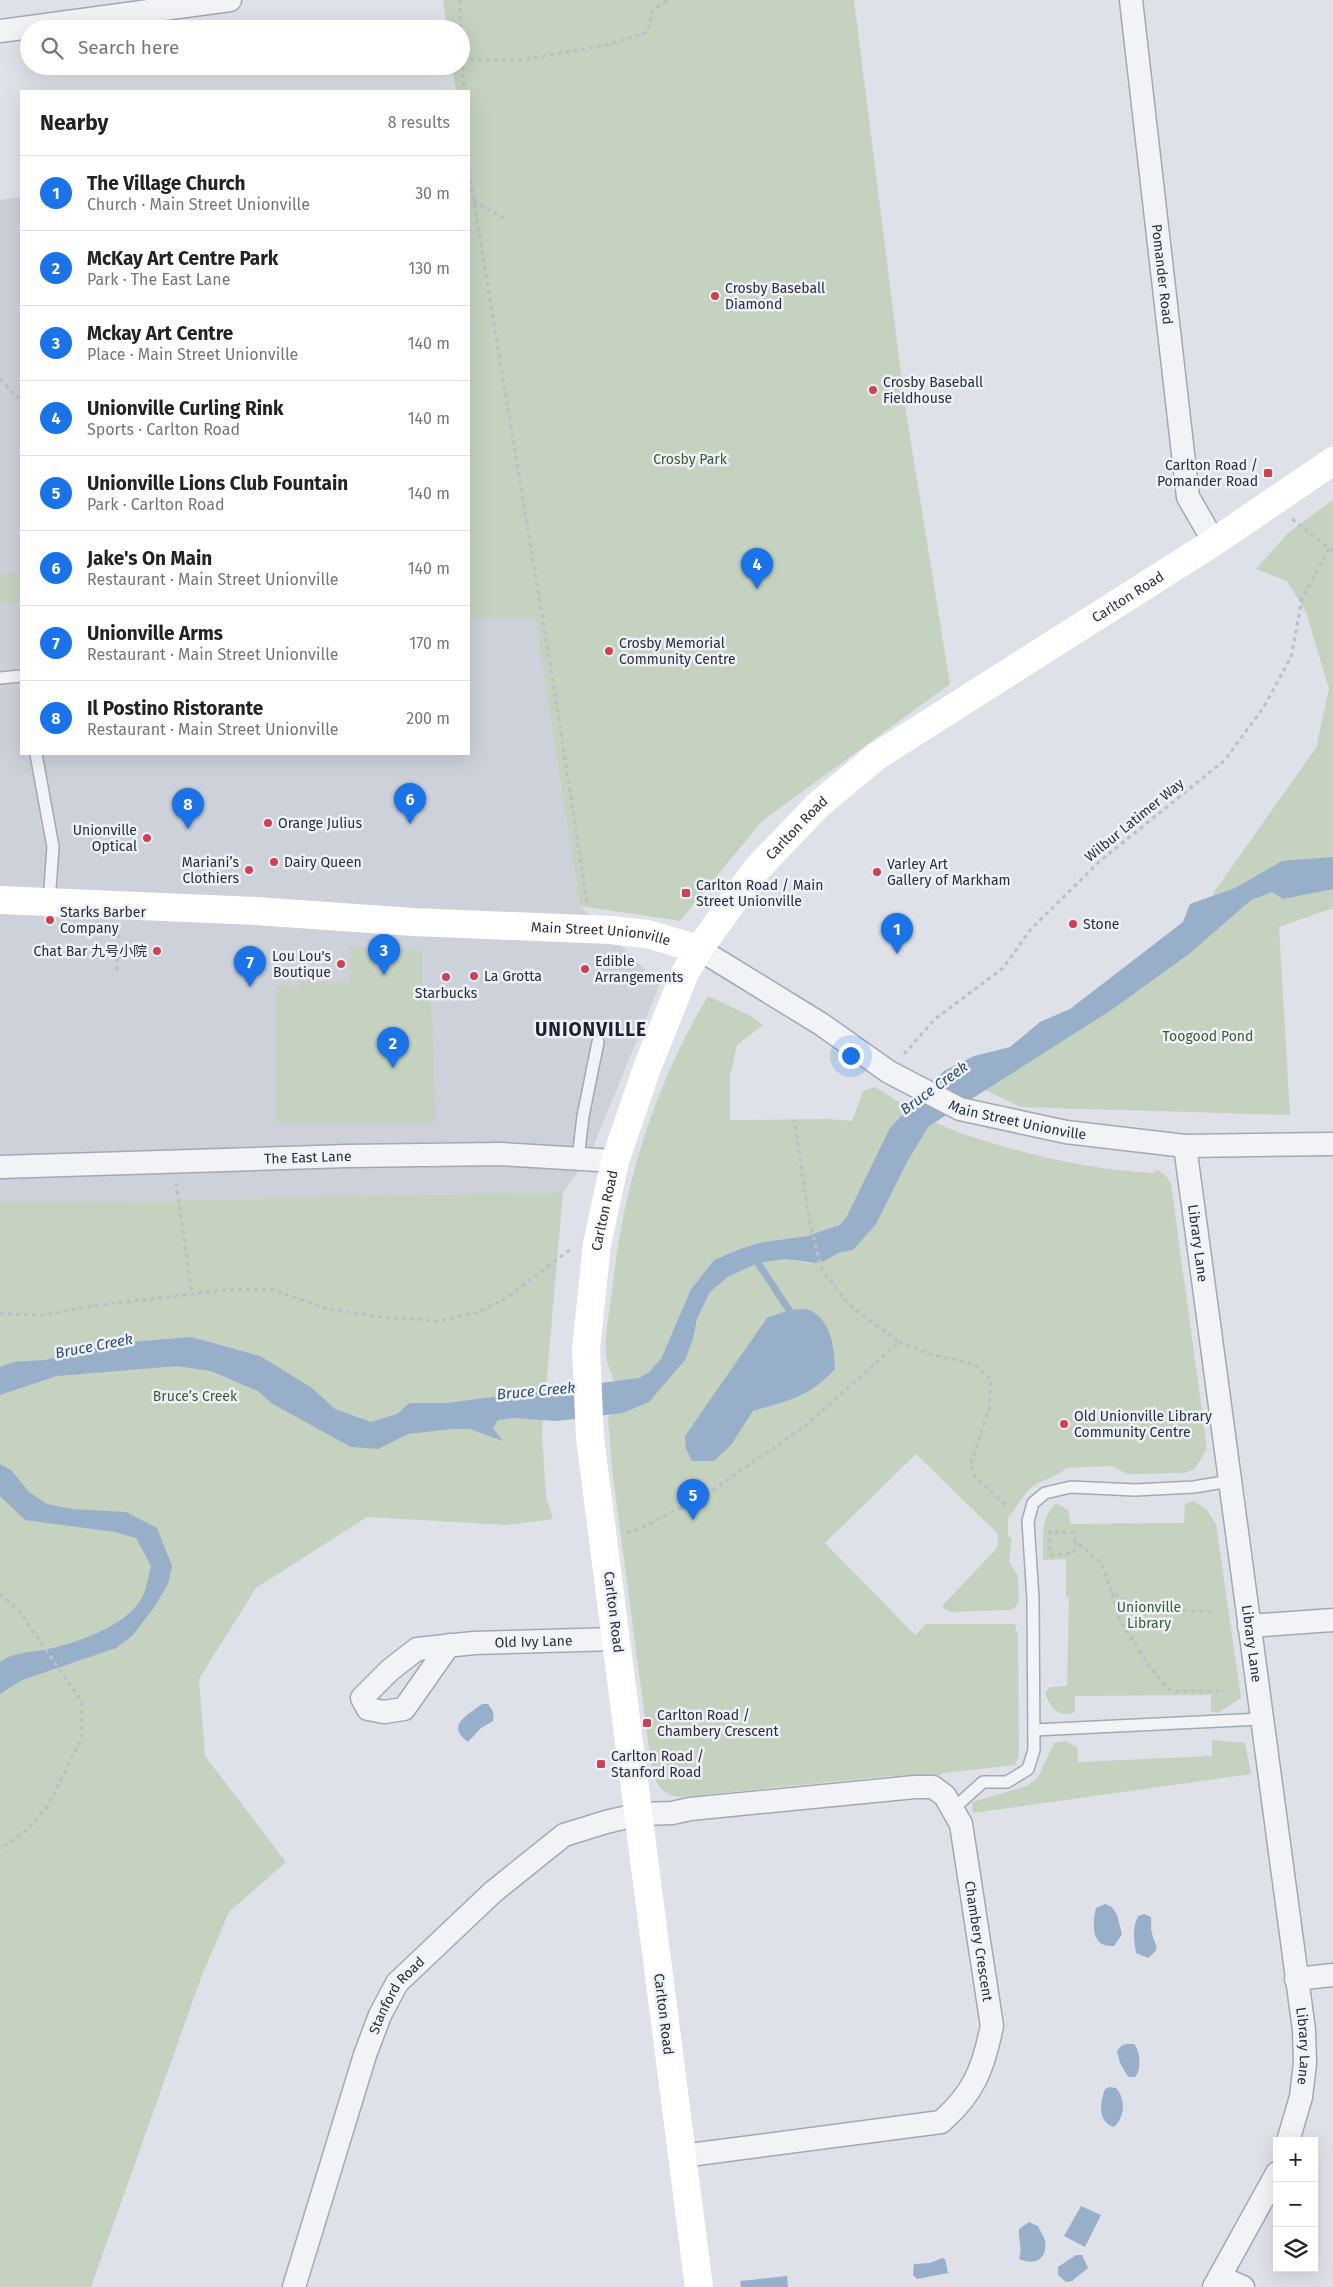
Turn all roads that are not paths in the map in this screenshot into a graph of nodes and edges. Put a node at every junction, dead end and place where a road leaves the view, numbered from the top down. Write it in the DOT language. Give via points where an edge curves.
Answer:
graph roads {
  1 [pos="230,0"];
  2 [pos="1131,0"];
  3 [pos="77,20"];
  4 [pos="20,27"];
  5 [pos="0,30"];
  6 [pos="1333,461"];
  7 [pos="1214,542"];
  8 [pos="20,676"];
  9 [pos="0,678"];
  10 [pos="36,755"];
  11 [pos="0,900"];
  12 [pos="49,902"];
  13 [pos="699,949"];
  14 [pos="598,1042"];
  15 [pos="1333,1144"];
  16 [pos="1186,1146"];
  17 [pos="578,1159"];
  18 [pos="615,1161"];
  19 [pos="0,1167"];
  20 [pos="1230,1481"];
  21 [pos="1333,1620"];
  22 [pos="1249,1626"];
  23 [pos="617,1639"];
  24 [pos="449,1645"];
  25 [pos="1261,1719"];
  26 [pos="1034,1730"];
  27 [pos="954,1809"];
  28 [pos="640,1814"];
  29 [pos="1333,1975"];
  30 [pos="1296,1979"];
  31 [pos="1289,2137"];
  32 [pos="682,2156"];
  33 [pos="1273,2180"];
  34 [pos="1217,2282"];
  35 [pos="294,2287"];
  36 [pos="699,2287"];
  37 [pos="1243,2287"];
  1 -- 3 [label="street"];
  2 -- 7 [label="street, Pomander Road" via="1188,498"];
  4 -- 5 [label="street"];
  6 -- 7 [label="main road, Carlton Road"];
  7 -- 13 [label="main road, Carlton Road" via="877,756 818,805 755,871"];
  8 -- 9 [label="lane"];
  10 -- 12 [label="lane" via="53,847"];
  11 -- 12 [label="main road, Main Street Unionville"];
  12 -- 13 [label="main road, Main Street Unionville" via="610,930 647,934"];
  13 -- 16 [label="street, Main Street Unionville" via="821,1024 889,1072 960,1109 1066,1132"];
  13 -- 18 [label="main road, Carlton Road" via="685,973 647,1068"];
  14 -- 17 [label="lane"];
  15 -- 16 [label="street, Main Street Unionville"];
  16 -- 20 [label="street, Library Lane"];
  17 -- 18 [label="street, The East Lane"];
  17 -- 19 [label="street, The East Lane" via="500,1154 347,1156"];
  18 -- 23 [label="main road, Carlton Road" via="597,1244 586,1349 590,1438"];
  20 -- 22 [label="street, Library Lane"];
  20 -- 26 [label="lane" via="1194,1487 1135,1490 1071,1487 1044,1493 1033,1503 1028,1521 1033,1599"];
  21 -- 22 [label="street"];
  22 -- 25 [label="street, Library Lane"];
  23 -- 24 [label="street, Old Ivy Lane"];
  23 -- 28 [label="main road, Carlton Road"];
  25 -- 26 [label="lane"];
  25 -- 30 [label="street, Library Lane"];
  26 -- 27 [label="lane" via="1034,1750 1028,1768 1007,1782 983,1782"];
  27 -- 28 [label="street, Chambery Crescent" via="933,1787 915,1787"];
  27 -- 32 [label="street, Chambery Crescent" via="961,1824 992,2026 987,2053 968,2096 941,2122"];
  28 -- 32 [label="main road, Carlton Road"];
  28 -- 35 [label="street, Stanford Road" via="564,1835 493,1892 397,1983 380,2015 365,2055"];
  29 -- 30 [label="street"];
  30 -- 31 [label="street, Library Lane" via="1304,2030 1304,2063 1301,2098"];
  32 -- 36 [label="main road, Carlton Road"];
  33 -- 34 [label="street"];
  34 -- 37 [label="street"];
}
